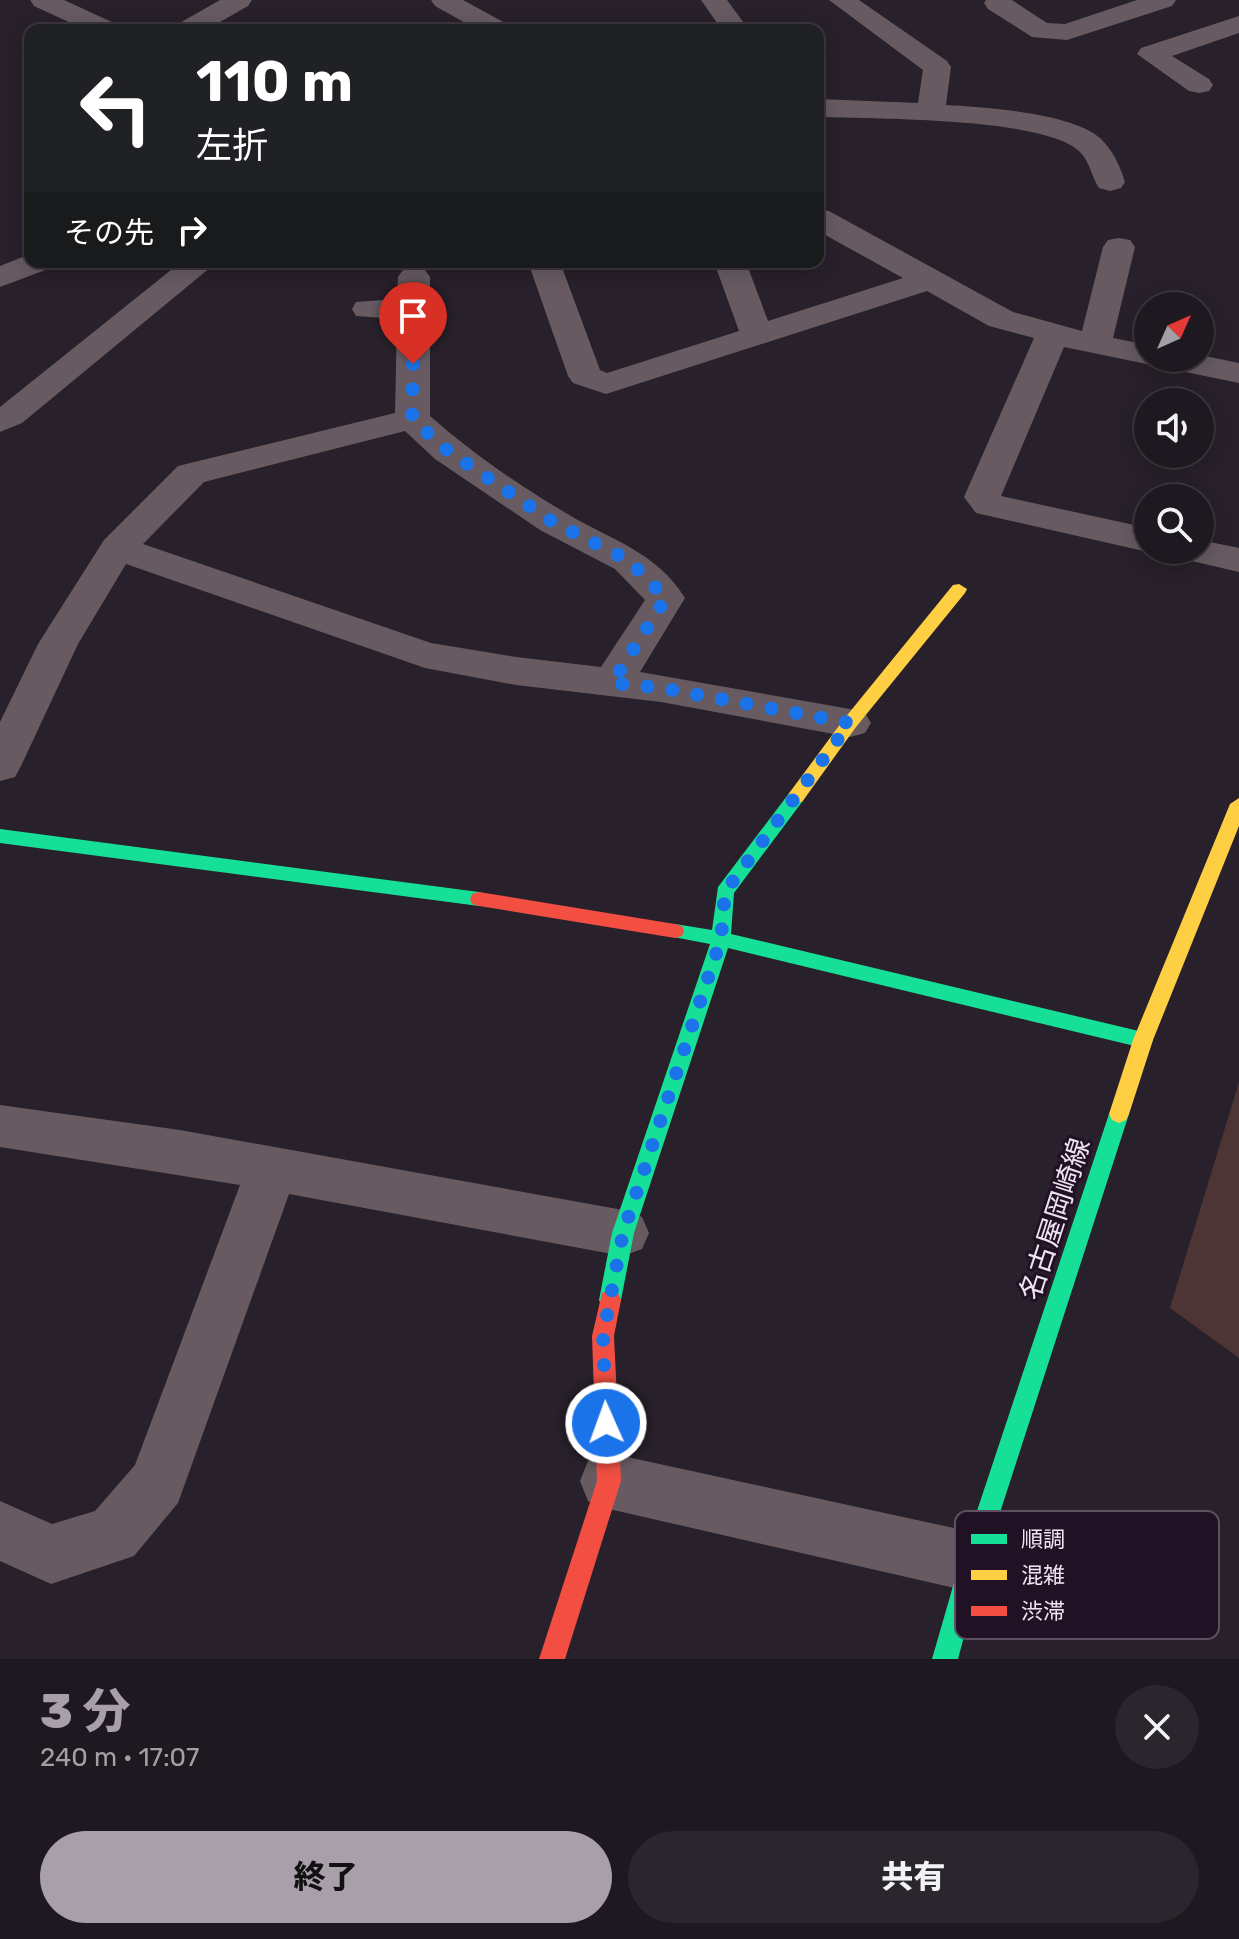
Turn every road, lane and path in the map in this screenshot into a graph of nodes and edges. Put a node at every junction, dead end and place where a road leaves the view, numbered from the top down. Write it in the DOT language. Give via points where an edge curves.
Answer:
graph roads {
  1 [pos="43,0"];
  2 [pos="239,0"];
  3 [pos="444,0"];
  4 [pos="714,0"];
  5 [pos="842,0"];
  6 [pos="999,0"];
  7 [pos="1089,0"];
  8 [pos="1163,0"];
  9 [pos="1117,15"];
  10 [pos="94,24"];
  11 [pos="210,24"];
  12 [pos="487,24"];
  13 [pos="732,24"];
  14 [pos="1239,24"];
  15 [pos="1199,85"];
  16 [pos="824,108"];
  17 [pos="931,114"];
  18 [pos="1110,182"];
  19 [pos="824,221"];
  20 [pos="1119,247"];
  21 [pos="24,267"];
  22 [pos="194,268"];
  23 [pos="546,268"];
  24 [pos="732,268"];
  25 [pos="1,276"];
  26 [pos="930,280"];
  27 [pos="368,309"];
  28 [pos="1053,333"];
  29 [pos="757,335"];
  30 [pos="1095,345"];
  31 [pos="1134,352"];
  32 [pos="1214,368"];
  33 [pos="1239,373"];
  34 [pos="412,419"];
  35 [pos="0,421"];
  36 [pos="1134,537"];
  37 [pos="117,548"];
  38 [pos="1214,555"];
  39 [pos="1239,560"];
  40 [pos="959,589"];
  41 [pos="612,683"];
  42 [pos="850,723"];
  43 [pos="11,724"];
  44 [pos="0,766"];
  45 [pos="1239,804"];
  46 [pos="0,836"];
  47 [pos="721,939"];
  48 [pos="1143,1040"];
  49 [pos="0,1126"];
  50 [pos="272,1168"];
  51 [pos="623,1233"];
  52 [pos="609,1481"];
  53 [pos="989,1511"];
  54 [pos="0,1530"];
  55 [pos="955,1558"];
  56 [pos="955,1623"];
  57 [pos="552,1659"];
  58 [pos="945,1659"];
  1 -- 10 [label="street"];
  2 -- 11 [label="street"];
  3 -- 12 [label="street"];
  4 -- 13 [label="street"];
  5 -- 17 [label="street" via="937,67"];
  6 -- 9 [label="street" via="1041,31 1067,32"];
  7 -- 9 [label="street"];
  8 -- 9 [label="street"];
  14 -- 15 [label="street" via="1151,54"];
  16 -- 17 [label="street"];
  17 -- 18 [label="street" via="1060,128 1085,141 1103,161"];
  19 -- 26 [label="street"];
  20 -- 30 [label="street"];
  21 -- 25 [label="street"];
  22 -- 35 [label="street"];
  23 -- 29 [label="street" via="585,376 606,384"];
  24 -- 29 [label="street"];
  26 -- 28 [label="street" via="1001,319"];
  26 -- 29 [label="street"];
  27 -- 34 [label="street" via="414,293"];
  28 -- 30 [label="street"];
  28 -- 36 [label="street" via="982,497 989,505"];
  30 -- 31 [label="street"];
  32 -- 33 [label="street"];
  34 -- 37 [label="street" via="191,474"];
  34 -- 41 [label="street" via="448,451 553,522 628,560 666,598"];
  37 -- 41 [label="street" via="425,655"];
  37 -- 43 [label="street"];
  38 -- 39 [label="street"];
  40 -- 42 [label="street"];
  41 -- 42 [label="street"];
  42 -- 47 [label="street" via="725,892"];
  43 -- 44 [label="street"];
  45 -- 48 [label="street, 名古屋岡崎線"];
  46 -- 47 [label="street" via="542,907"];
  47 -- 48 [label="street"];
  47 -- 51 [label="street"];
  48 -- 53 [label="street, 名古屋岡崎線"];
  49 -- 50 [label="street"];
  50 -- 51 [label="street"];
  50 -- 54 [label="street" via="157,1483 113,1535 51,1554"];
  51 -- 52 [label="street" via="603,1336"];
  52 -- 55 [label="street"];
  52 -- 57 [label="street"];
  56 -- 58 [label="street, 名古屋岡崎線"];
}
